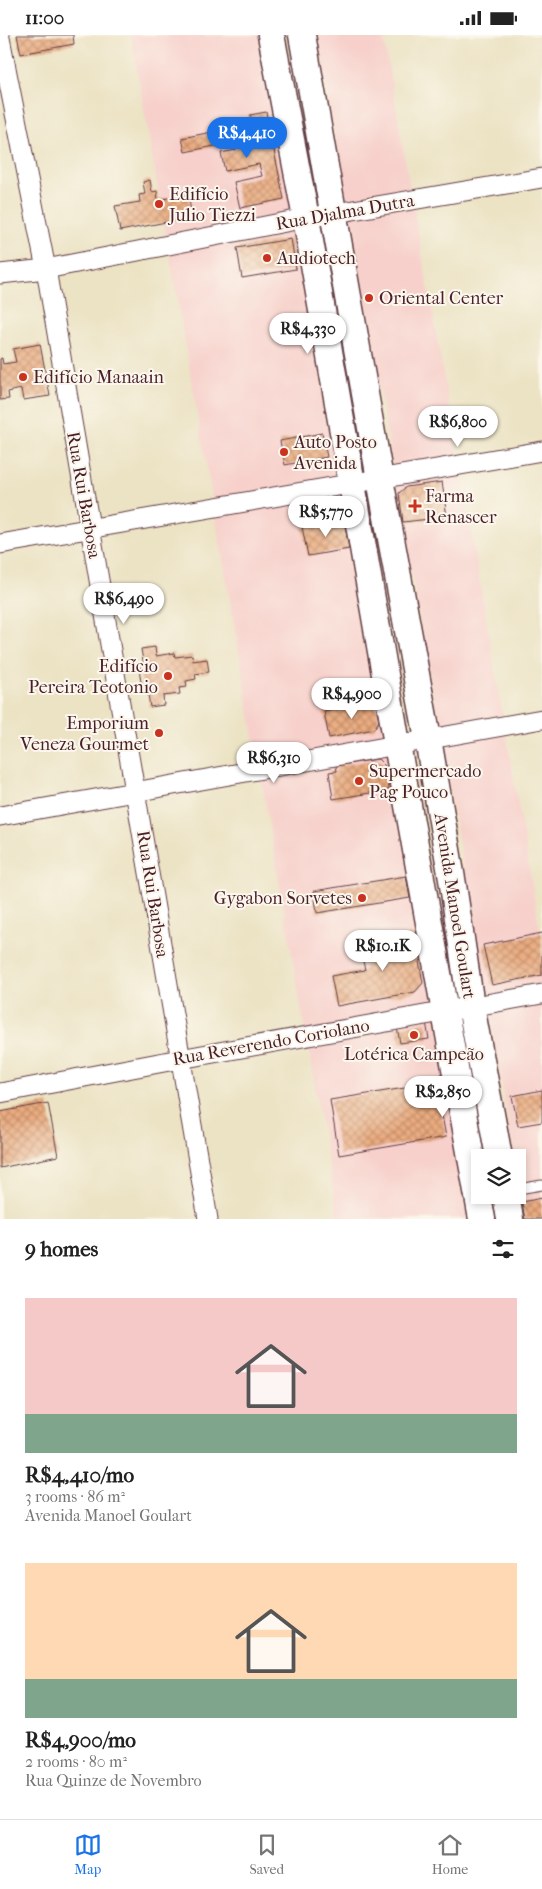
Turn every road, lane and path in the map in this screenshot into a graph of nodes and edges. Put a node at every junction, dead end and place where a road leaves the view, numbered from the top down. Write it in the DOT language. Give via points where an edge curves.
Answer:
graph roads {
  1 [pos="272,35"];
  2 [pos="302,35"];
  3 [pos="0,38"];
  4 [pos="542,178"];
  5 [pos="332,213"];
  6 [pos="306,218"];
  7 [pos="46,269"];
  8 [pos="0,275"];
  9 [pos="542,451"];
  10 [pos="380,479"];
  11 [pos="351,484"];
  12 [pos="90,529"];
  13 [pos="0,544"];
  14 [pos="542,719"];
  15 [pos="428,739"];
  16 [pos="396,745"];
  17 [pos="136,792"];
  18 [pos="0,816"];
  19 [pos="542,994"];
  20 [pos="471,1006"];
  21 [pos="445,1011"];
  22 [pos="180,1059"];
  23 [pos="0,1093"];
  24 [pos="498,1149"];
  25 [pos="542,1185"];
  26 [pos="526,1188"];
  27 [pos="508,1204"];
  28 [pos="208,1219"];
  29 [pos="482,1219"];
  30 [pos="510,1219"];
  1 -- 6 [label="main road, Avenida Manoel Goulart"];
  2 -- 5 [label="main road, Avenida Manoel Goulart"];
  3 -- 7 [label="street, Rua Rui Barbosa"];
  4 -- 5 [label="street, Rua Djalma Dutra"];
  5 -- 6 [label="street, Rua Djalma Dutra"];
  5 -- 10 [label="main road, Avenida Manoel Goulart"];
  6 -- 7 [label="street, Rua Djalma Dutra"];
  6 -- 11 [label="main road, Avenida Manoel Goulart"];
  7 -- 8 [label="street, Rua Djalma Dutra"];
  7 -- 12 [label="street, Rua Rui Barbosa"];
  9 -- 10 [label="street"];
  10 -- 11 [label="street"];
  10 -- 15 [label="main road, Avenida Manoel Goulart"];
  11 -- 12 [label="street"];
  11 -- 16 [label="main road, Avenida Manoel Goulart"];
  12 -- 13 [label="street"];
  12 -- 17 [label="street, Rua Rui Barbosa"];
  14 -- 15 [label="street"];
  15 -- 16 [label="street"];
  15 -- 20 [label="main road, Avenida Manoel Goulart"];
  16 -- 17 [label="street"];
  16 -- 21 [label="main road, Avenida Manoel Goulart"];
  17 -- 18 [label="street"];
  17 -- 22 [label="street, Rua Rui Barbosa"];
  19 -- 20 [label="street, Rua Reverendo Coriolano"];
  20 -- 21 [label="street, Rua Reverendo Coriolano"];
  20 -- 24 [label="main road, Avenida Manoel Goulart"];
  21 -- 22 [label="street, Rua Reverendo Coriolano"];
  21 -- 29 [label="main road, Avenida Manoel Goulart"];
  22 -- 23 [label="street, Rua Reverendo Coriolano"];
  22 -- 28 [label="street, Rua Rui Barbosa"];
  25 -- 26 [label="lane"];
  27 -- 30 [label="main road"];
}
